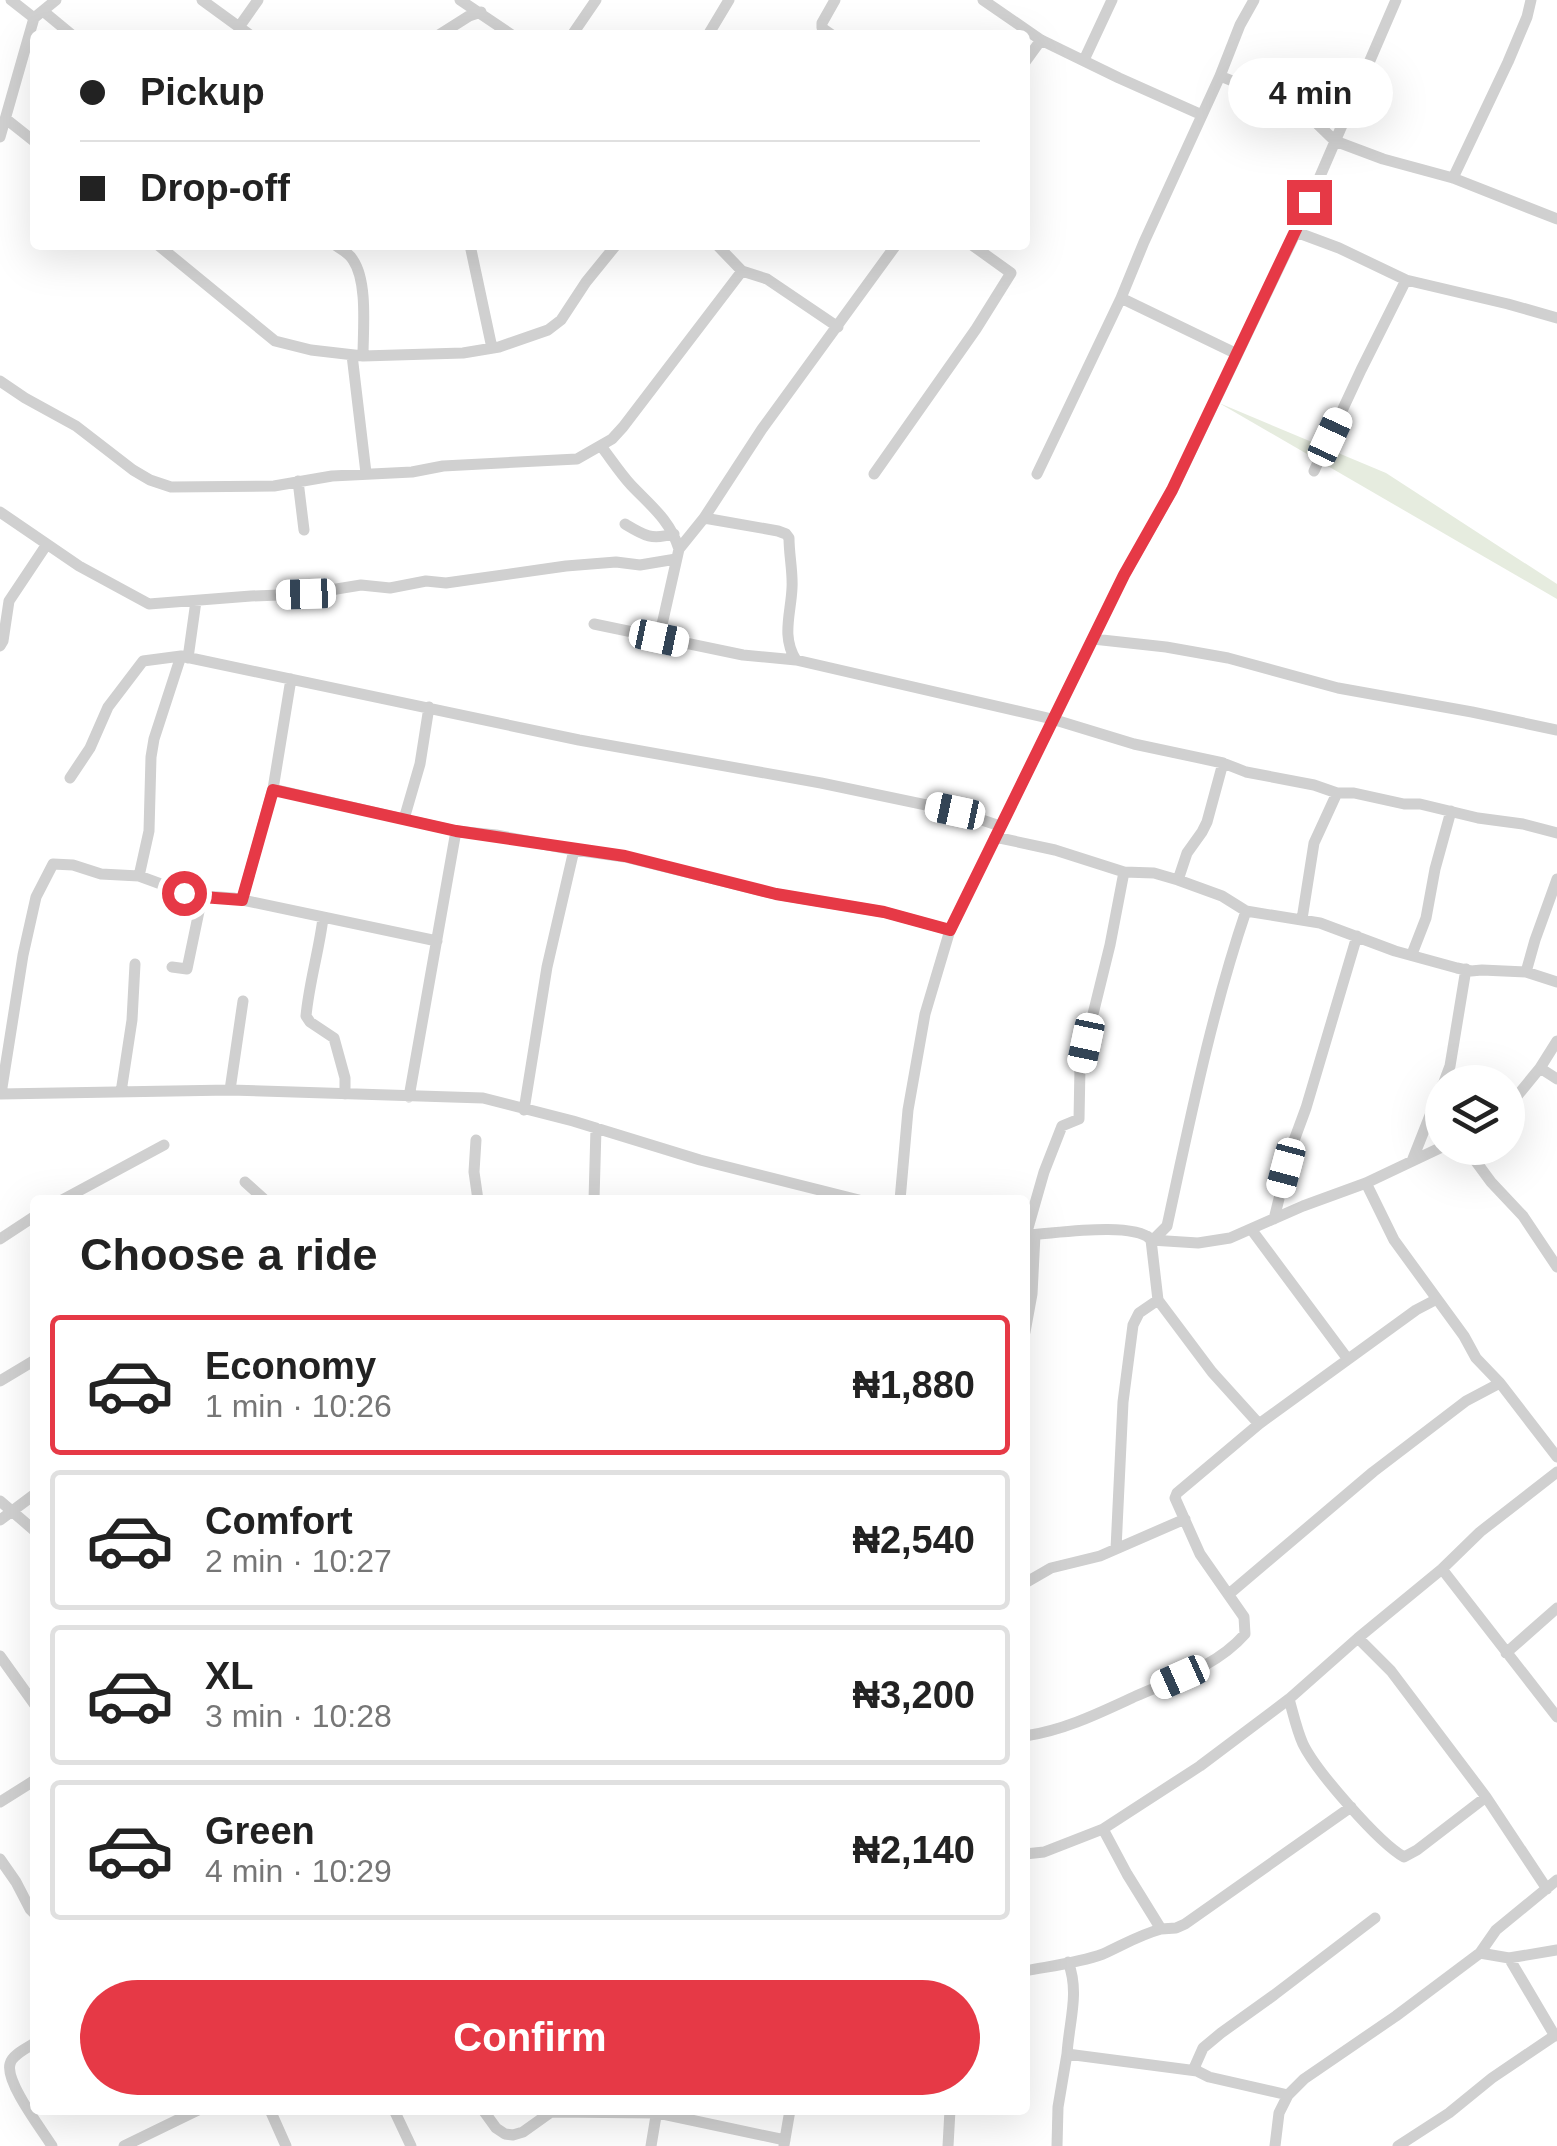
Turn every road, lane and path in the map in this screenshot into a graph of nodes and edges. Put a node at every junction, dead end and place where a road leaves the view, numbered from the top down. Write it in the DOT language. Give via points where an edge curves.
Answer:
graph roads {
  1 [pos="11,0"];
  2 [pos="56,0"];
  3 [pos="202,0"];
  4 [pos="258,0"];
  5 [pos="460,0"];
  6 [pos="596,0"];
  7 [pos="729,0"];
  8 [pos="835,0"];
  9 [pos="983,0"];
  10 [pos="1112,0"];
  11 [pos="1254,0"];
  12 [pos="1396,0"];
  13 [pos="1531,0"];
  14 [pos="480,12"];
  15 [pos="38,15"];
  16 [pos="32,30"];
  17 [pos="64,30"];
  18 [pos="243,30"];
  19 [pos="244,30"];
  20 [pos="447,30"];
  21 [pos="505,30"];
  22 [pos="575,30"];
  23 [pos="711,30"];
  24 [pos="825,30"];
  25 [pos="1026,30"];
  26 [pos="1030,32"];
  27 [pos="30,34"];
  28 [pos="1041,40"];
  29 [pos="1030,55"];
  30 [pos="1084,60"];
  31 [pos="1220,76"];
  32 [pos="1202,115"];
  33 [pos="6,119"];
  34 [pos="0,137"];
  35 [pos="30,138"];
  36 [pos="1335,141"];
  37 [pos="1453,178"];
  38 [pos="1557,202"];
  39 [pos="1553,218"];
  40 [pos="1296,232"];
  41 [pos="164,250"];
  42 [pos="342,250"];
  43 [pos="471,250"];
  44 [pos="612,250"];
  45 [pos="723,250"];
  46 [pos="892,250"];
  47 [pos="979,250"];
  48 [pos="742,270"];
  49 [pos="1406,280"];
  50 [pos="1121,298"];
  51 [pos="1557,318"];
  52 [pos="838,327"];
  53 [pos="492,348"];
  54 [pos="1238,354"];
  55 [pos="357,355"];
  56 [pos="0,381"];
  57 [pos="601,446"];
  58 [pos="1314,471"];
  59 [pos="366,473"];
  60 [pos="874,474"];
  61 [pos="1036,474"];
  62 [pos="298,481"];
  63 [pos="0,512"];
  64 [pos="704,518"];
  65 [pos="625,524"];
  66 [pos="304,530"];
  67 [pos="674,534"];
  68 [pos="47,544"];
  69 [pos="678,554"];
  70 [pos="196,601"];
  71 [pos="594,624"];
  72 [pos="659,638"];
  73 [pos="1093,639"];
  74 [pos="0,646"];
  75 [pos="184,657"];
  76 [pos="796,660"];
  77 [pos="290,680"];
  78 [pos="429,708"];
  79 [pos="1052,718"];
  80 [pos="1557,730"];
  81 [pos="1224,764"];
  82 [pos="70,778"];
  83 [pos="273,790"];
  84 [pos="1337,793"];
  85 [pos="1452,811"];
  86 [pos="404,819"];
  87 [pos="456,831"];
  88 [pos="998,831"];
  89 [pos="1557,833"];
  90 [pos="574,850"];
  91 [pos="1124,872"];
  92 [pos="139,876"];
  93 [pos="1557,878"];
  94 [pos="1178,880"];
  95 [pos="202,897"];
  96 [pos="242,900"];
  97 [pos="1246,911"];
  98 [pos="323,918"];
  99 [pos="1302,919"];
  100 [pos="950,930"];
  101 [pos="1358,936"];
  102 [pos="437,940"];
  103 [pos="1412,954"];
  104 [pos="135,964"];
  105 [pos="172,967"];
  106 [pos="1466,969"];
  107 [pos="1526,972"];
  108 [pos="1557,982"];
  109 [pos="243,1000"];
  110 [pos="1557,1041"];
  111 [pos="1450,1065"];
  112 [pos="1540,1068"];
  113 [pos="1557,1078"];
  114 [pos="1525,1086"];
  115 [pos="230,1090"];
  116 [pos="121,1092"];
  117 [pos="1,1094"];
  118 [pos="345,1094"];
  119 [pos="409,1097"];
  120 [pos="524,1110"];
  121 [pos="596,1128"];
  122 [pos="1425,1129"];
  123 [pos="476,1140"];
  124 [pos="164,1146"];
  125 [pos="1425,1155"];
  126 [pos="1412,1161"];
  127 [pos="1478,1165"];
  128 [pos="245,1182"];
  129 [pos="1366,1183"];
  130 [pos="71,1195"];
  131 [pos="259,1195"];
  132 [pos="477,1195"];
  133 [pos="594,1195"];
  134 [pos="839,1195"];
  135 [pos="900,1195"];
  136 [pos="30,1219"];
  137 [pos="1274,1219"];
  138 [pos="1251,1229"];
  139 [pos="1030,1231"];
  140 [pos="1030,1235"];
  141 [pos="1147,1236"];
  142 [pos="0,1239"];
  143 [pos="1030,1255"];
  144 [pos="1557,1267"];
  145 [pos="1437,1299"];
  146 [pos="1158,1300"];
  147 [pos="1030,1305"];
  148 [pos="1347,1358"];
  149 [pos="30,1363"];
  150 [pos="0,1381"];
  151 [pos="1500,1382"];
  152 [pos="1259,1424"];
  153 [pos="1557,1456"];
  154 [pos="1557,1472"];
  155 [pos="30,1498"];
  156 [pos="0,1501"];
  157 [pos="5,1516"];
  158 [pos="1185,1520"];
  159 [pos="30,1528"];
  160 [pos="1116,1548"];
  161 [pos="1442,1569"];
  162 [pos="1030,1580"];
  163 [pos="1230,1594"];
  164 [pos="1557,1608"];
  165 [pos="1358,1638"];
  166 [pos="1506,1653"];
  167 [pos="0,1656"];
  168 [pos="30,1699"];
  169 [pos="1289,1699"];
  170 [pos="1557,1717"];
  171 [pos="1030,1735"];
  172 [pos="30,1783"];
  173 [pos="1486,1797"];
  174 [pos="0,1802"];
  175 [pos="1351,1807"];
  176 [pos="1104,1829"];
  177 [pos="1030,1853"];
  178 [pos="1,1862"];
  179 [pos="1552,1884"];
  180 [pos="30,1910"];
  181 [pos="1375,1918"];
  182 [pos="1161,1929"];
  183 [pos="1557,1950"];
  184 [pos="1480,1953"];
  185 [pos="1509,1958"];
  186 [pos="1068,1962"];
  187 [pos="1030,1971"];
  188 [pos="1556,2035"];
  189 [pos="30,2046"];
  190 [pos="1067,2054"];
  191 [pos="1197,2072"];
  192 [pos="1288,2094"];
  193 [pos="30,2112"];
  194 [pos="32,2115"];
  195 [pos="188,2115"];
  196 [pos="272,2115"];
  197 [pos="396,2115"];
  198 [pos="487,2115"];
  199 [pos="546,2115"];
  200 [pos="656,2115"];
  201 [pos="673,2115"];
  202 [pos="789,2115"];
  203 [pos="950,2115"];
  204 [pos="523,2132"];
  205 [pos="784,2143"];
  206 [pos="52,2146"];
  207 [pos="124,2146"];
  208 [pos="286,2146"];
  209 [pos="410,2146"];
  210 [pos="528,2146"];
  211 [pos="652,2146"];
  212 [pos="948,2146"];
  213 [pos="1057,2146"];
  214 [pos="1275,2146"];
  215 [pos="1400,2146"];
  1 -- 15 [label="street"];
  2 -- 15 [label="street"];
  3 -- 18 [label="street"];
  4 -- 19 [label="street"];
  5 -- 14 [label="street"];
  6 -- 22 [label="street"];
  7 -- 23 [label="street"];
  8 -- 24 [label="street"];
  9 -- 25 [label="street"];
  10 -- 30 [label="street"];
  11 -- 31 [label="street"];
  12 -- 36 [label="street"];
  13 -- 37 [label="street"];
  14 -- 20 [label="street"];
  14 -- 21 [label="street"];
  15 -- 16 [label="street"];
  15 -- 17 [label="street"];
  26 -- 28 [label="street"];
  27 -- 33 [label="street"];
  28 -- 29 [label="street"];
  28 -- 30 [label="street"];
  30 -- 32 [label="street"];
  31 -- 32 [label="street"];
  31 -- 36 [label="street" via="1302,109"];
  32 -- 50 [label="street"];
  33 -- 34 [label="street"];
  33 -- 35 [label="street"];
  36 -- 37 [label="street"];
  36 -- 40 [label="street"];
  37 -- 39 [label="street"];
  38 -- 39 [label="street"];
  40 -- 49 [label="street"];
  40 -- 54 [label="street"];
  41 -- 55 [label="street" via="275,341"];
  42 -- 55 [label="street" via="355,262 363,300"];
  43 -- 53 [label="street"];
  44 -- 53 [label="street" via="561,320"];
  45 -- 48 [label="street"];
  46 -- 52 [label="street"];
  47 -- 60 [label="street" via="1011,273"];
  48 -- 52 [label="street" via="767,278"];
  48 -- 57 [label="street" via="623,427"];
  49 -- 51 [label="street"];
  49 -- 58 [label="street"];
  50 -- 54 [label="street"];
  50 -- 61 [label="street"];
  52 -- 64 [label="street"];
  53 -- 55 [label="street"];
  54 -- 73 [label="street"];
  55 -- 59 [label="street"];
  56 -- 62 [label="street" via="160,484"];
  57 -- 59 [label="street" via="576,459"];
  57 -- 67 [label="street"];
  59 -- 62 [label="street"];
  62 -- 66 [label="street"];
  63 -- 68 [label="street"];
  64 -- 69 [label="street"];
  64 -- 76 [label="street" via="789,538 786,630"];
  65 -- 67 [label="street" via="655,539"];
  67 -- 69 [label="street"];
  68 -- 70 [label="street" via="149,604"];
  68 -- 74 [label="street" via="9,601"];
  69 -- 70 [label="street" via="640,565"];
  69 -- 72 [label="street"];
  70 -- 75 [label="street"];
  71 -- 72 [label="street"];
  72 -- 76 [label="street"];
  73 -- 79 [label="street"];
  73 -- 80 [label="street" via="1228,658 1338,688"];
  75 -- 77 [label="street"];
  75 -- 82 [label="street" via="143,661 108,707"];
  75 -- 92 [label="street" via="154,740 149,832"];
  76 -- 79 [label="street"];
  77 -- 78 [label="street"];
  77 -- 83 [label="street"];
  78 -- 86 [label="street"];
  78 -- 88 [label="street" via="955,811"];
  79 -- 81 [label="street"];
  79 -- 88 [label="street"];
  81 -- 84 [label="street"];
  81 -- 94 [label="street"];
  83 -- 86 [label="street"];
  83 -- 96 [label="street"];
  84 -- 85 [label="street"];
  84 -- 99 [label="street" via="1314,844"];
  85 -- 89 [label="street"];
  85 -- 103 [label="street"];
  86 -- 87 [label="street"];
  87 -- 90 [label="street"];
  87 -- 102 [label="street"];
  88 -- 91 [label="street"];
  88 -- 100 [label="street"];
  90 -- 100 [label="street"];
  90 -- 120 [label="street"];
  91 -- 94 [label="street"];
  91 -- 139 [label="street" via="1080,1067 1079,1120 1062,1126"];
  92 -- 95 [label="street"];
  92 -- 117 [label="street" via="53,864 26,940"];
  93 -- 107 [label="street"];
  94 -- 97 [label="street"];
  95 -- 96 [label="street"];
  95 -- 105 [label="street" via="187,969"];
  96 -- 98 [label="street"];
  97 -- 99 [label="street"];
  97 -- 141 [label="street" via="1167,1226"];
  98 -- 102 [label="street"];
  98 -- 118 [label="street" via="306,1016 334,1038"];
  99 -- 101 [label="street"];
  100 -- 135 [label="street" via="924,1014"];
  101 -- 103 [label="street"];
  101 -- 137 [label="street"];
  102 -- 119 [label="street"];
  103 -- 106 [label="street"];
  104 -- 116 [label="street"];
  106 -- 107 [label="street"];
  106 -- 111 [label="street"];
  107 -- 108 [label="street"];
  109 -- 115 [label="street"];
  110 -- 112 [label="street"];
  112 -- 113 [label="street"];
  112 -- 114 [label="street"];
  115 -- 116 [label="street"];
  115 -- 118 [label="street"];
  116 -- 117 [label="street"];
  118 -- 119 [label="street"];
  119 -- 120 [label="street" via="483,1098"];
  120 -- 121 [label="street"];
  121 -- 133 [label="street"];
  121 -- 134 [label="street"];
  122 -- 126 [label="street"];
  123 -- 132 [label="street"];
  124 -- 130 [label="street"];
  125 -- 126 [label="street"];
  126 -- 129 [label="street"];
  127 -- 144 [label="street"];
  128 -- 131 [label="street"];
  129 -- 137 [label="street"];
  129 -- 145 [label="street" via="1394,1240"];
  136 -- 142 [label="street"];
  137 -- 138 [label="street"];
  138 -- 141 [label="street" via="1211,1242"];
  138 -- 148 [label="street"];
  140 -- 141 [label="street"];
  141 -- 146 [label="street"];
  143 -- 147 [label="street"];
  145 -- 148 [label="street"];
  145 -- 151 [label="street"];
  146 -- 152 [label="street"];
  146 -- 160 [label="street" via="1133,1325"];
  148 -- 152 [label="street"];
  149 -- 150 [label="street"];
  151 -- 153 [label="street"];
  151 -- 163 [label="street" via="1372,1472"];
  152 -- 158 [label="street" via="1178,1493"];
  154 -- 161 [label="street"];
  155 -- 157 [label="street"];
  156 -- 157 [label="street"];
  157 -- 159 [label="street"];
  158 -- 160 [label="street"];
  158 -- 163 [label="street"];
  160 -- 162 [label="street"];
  161 -- 165 [label="street"];
  161 -- 166 [label="street"];
  163 -- 171 [label="street" via="1244,1617 1245,1634 1212,1662 1084,1721"];
  164 -- 166 [label="street"];
  165 -- 169 [label="street"];
  165 -- 173 [label="street" via="1391,1671"];
  166 -- 170 [label="street"];
  167 -- 168 [label="street"];
  169 -- 175 [label="street" via="1303,1744"];
  169 -- 176 [label="street"];
  172 -- 174 [label="street"];
  173 -- 175 [label="street" via="1404,1858"];
  173 -- 179 [label="street"];
  175 -- 182 [label="street" via="1186,1924"];
  176 -- 177 [label="street"];
  176 -- 182 [label="street"];
  178 -- 180 [label="street"];
  179 -- 184 [label="street" via="1496,1930"];
  181 -- 191 [label="street" via="1221,2032 1199,2056"];
  182 -- 186 [label="street"];
  183 -- 185 [label="street"];
  184 -- 185 [label="street"];
  184 -- 192 [label="street"];
  185 -- 188 [label="street"];
  186 -- 187 [label="street"];
  186 -- 190 [label="street" via="1075,1989"];
  188 -- 215 [label="street"];
  189 -- 193 [label="street" via="9,2065"];
  190 -- 191 [label="street"];
  190 -- 213 [label="street"];
  191 -- 192 [label="street"];
  192 -- 214 [label="street"];
  194 -- 206 [label="street"];
  195 -- 207 [label="street"];
  196 -- 208 [label="street"];
  197 -- 209 [label="street"];
  198 -- 204 [label="street" via="505,2134"];
  199 -- 204 [label="street"];
  200 -- 211 [label="street"];
  201 -- 205 [label="street"];
  202 -- 205 [label="street"];
  203 -- 212 [label="street"];
  204 -- 210 [label="street"];
}
